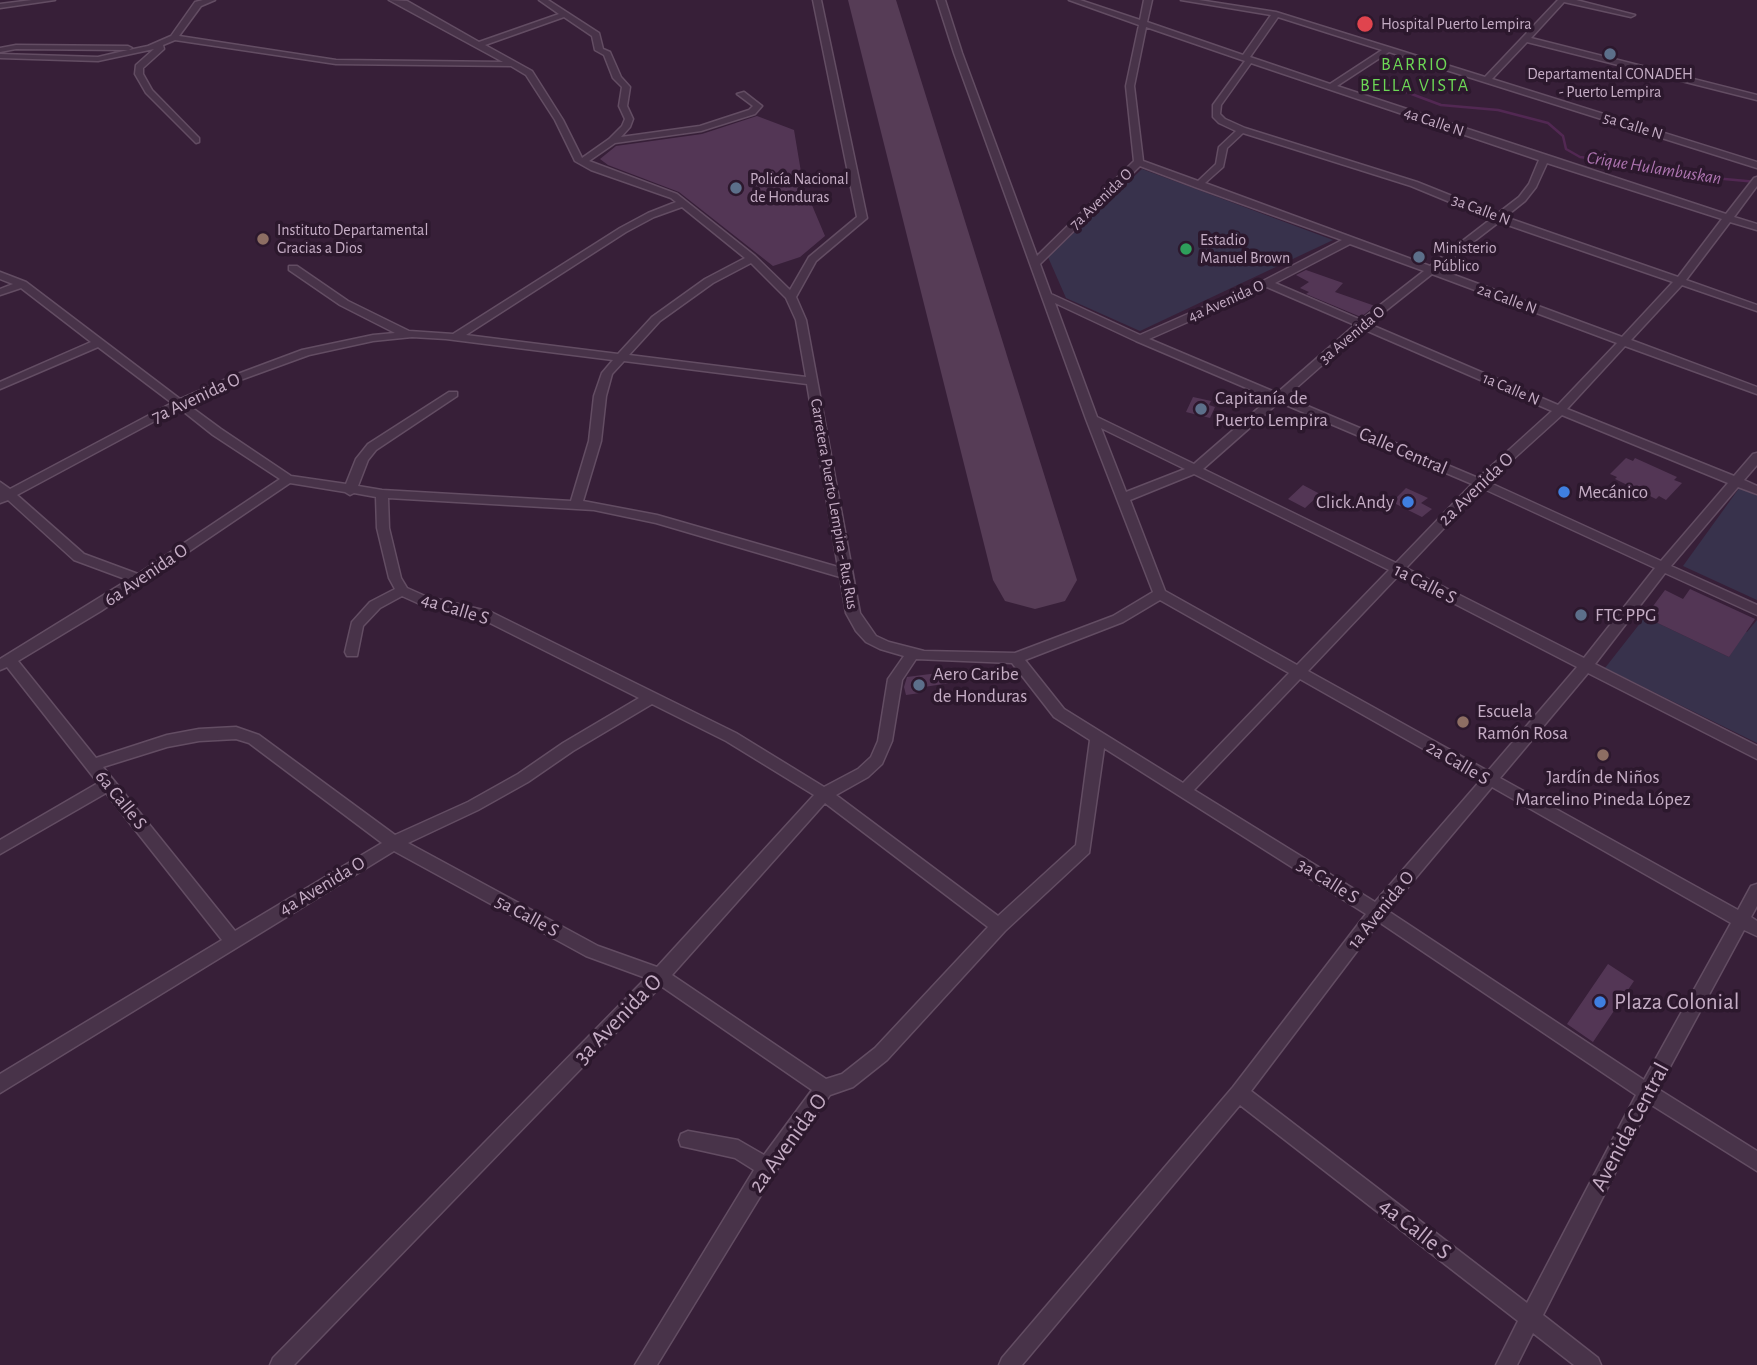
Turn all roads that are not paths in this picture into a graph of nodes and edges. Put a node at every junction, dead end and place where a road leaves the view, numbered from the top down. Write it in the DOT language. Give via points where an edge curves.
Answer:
graph roads {
  1 [pos="36,0"];
  2 [pos="51,0"];
  3 [pos="211,0"];
  4 [pos="393,0"];
  5 [pos="543,0"];
  6 [pos="817,0"];
  7 [pos="941,0"];
  8 [pos="1073,0"];
  9 [pos="1148,0"];
  10 [pos="1185,0"];
  11 [pos="1564,0"];
  12 [pos="42,1"];
  13 [pos="195,2"];
  14 [pos="0,6"];
  15 [pos="1276,14"];
  16 [pos="564,15"];
  17 [pos="1632,15"];
  18 [pos="1143,25"];
  19 [pos="174,38"];
  20 [pos="1526,39"];
  21 [pos="165,43"];
  22 [pos="478,44"];
  23 [pos="1388,50"];
  24 [pos="0,53"];
  25 [pos="1248,58"];
  26 [pos="512,64"];
  27 [pos="1487,80"];
  28 [pos="1332,86"];
  29 [pos="741,94"];
  30 [pos="1757,98"];
  31 [pos="1242,130"];
  32 [pos="196,140"];
  33 [pos="612,141"];
  34 [pos="1544,159"];
  35 [pos="582,162"];
  36 [pos="1139,162"];
  37 [pos="1757,165"];
  38 [pos="1757,180"];
  39 [pos="1198,185"];
  40 [pos="683,204"];
  41 [pos="1728,217"];
  42 [pos="1498,218"];
  43 [pos="1757,226"];
  44 [pos="1348,241"];
  45 [pos="752,258"];
  46 [pos="1035,263"];
  47 [pos="293,268"];
  48 [pos="1432,272"];
  49 [pos="0,275"];
  50 [pos="1680,281"];
  51 [pos="1267,283"];
  52 [pos="22,284"];
  53 [pos="0,292"];
  54 [pos="1047,296"];
  55 [pos="792,297"];
  56 [pos="1757,307"];
  57 [pos="1361,325"];
  58 [pos="407,335"];
  59 [pos="454,338"];
  60 [pos="1140,339"];
  61 [pos="1624,340"];
  62 [pos="100,342"];
  63 [pos="621,356"];
  64 [pos="812,381"];
  65 [pos="0,386"];
  66 [pos="1757,391"];
  67 [pos="453,394"];
  68 [pos="1278,398"];
  69 [pos="180,403"];
  70 [pos="1560,410"];
  71 [pos="1092,419"];
  72 [pos="1757,457"];
  73 [pos="1196,469"];
  74 [pos="288,479"];
  75 [pos="1737,482"];
  76 [pos="1480,483"];
  77 [pos="1757,490"];
  78 [pos="350,491"];
  79 [pos="3,493"];
  80 [pos="382,494"];
  81 [pos="1123,498"];
  82 [pos="576,504"];
  83 [pos="1396,568"];
  84 [pos="1662,568"];
  85 [pos="846,574"];
  86 [pos="139,579"];
  87 [pos="402,590"];
  88 [pos="1160,594"];
  89 [pos="1757,610"];
  90 [pos="352,652"];
  91 [pos="912,654"];
  92 [pos="1016,658"];
  93 [pos="4,663"];
  94 [pos="1587,665"];
  95 [pos="1300,672"];
  96 [pos="650,698"];
  97 [pos="1098,737"];
  98 [pos="1757,753"];
  99 [pos="93,765"];
  100 [pos="1490,781"];
  101 [pos="108,784"];
  102 [pos="1185,790"];
  103 [pos="824,794"];
  104 [pos="394,842"];
  105 [pos="0,848"];
  106 [pos="1757,891"];
  107 [pos="1377,912"];
  108 [pos="1750,925"];
  109 [pos="999,926"];
  110 [pos="232,940"];
  111 [pos="660,976"];
  112 [pos="0,1084"];
  113 [pos="824,1088"];
  114 [pos="1647,1092"];
  115 [pos="1239,1093"];
  116 [pos="688,1140"];
  117 [pos="1757,1162"];
  118 [pos="767,1167"];
  119 [pos="1530,1318"];
  120 [pos="280,1365"];
  121 [pos="645,1365"];
  122 [pos="1009,1365"];
  123 [pos="1506,1365"];
  124 [pos="1591,1365"];
  1 -- 12 [label="street"];
  2 -- 12 [label="street"];
  3 -- 13 [label="street"];
  4 -- 22 [label="street"];
  5 -- 16 [label="street"];
  6 -- 55 [label="street" via="862,218 812,259"];
  7 -- 46 [label="street"];
  8 -- 18 [label="street, 4a Calle N"];
  9 -- 18 [label="street, 7a Avenida O"];
  10 -- 15 [label="street, 5a Calle N"];
  11 -- 17 [label="street"];
  11 -- 20 [label="street"];
  12 -- 14 [label="street"];
  13 -- 19 [label="street"];
  15 -- 23 [label="street, 5a Calle N"];
  15 -- 25 [label="street"];
  16 -- 22 [label="street"];
  16 -- 33 [label="street" via="596,34 599,50 607,54 626,87 623,106 629,119"];
  18 -- 25 [label="street, 4a Calle N"];
  18 -- 36 [label="street, 7a Avenida O" via="1130,86"];
  19 -- 21 [label="street"];
  19 -- 26 [label="street" via="337,62"];
  20 -- 27 [label="street"];
  20 -- 30 [label="street"];
  21 -- 24 [label="street" via="98,59"];
  21 -- 32 [label="street" via="139,67 139,74 149,91"];
  22 -- 26 [label="street"];
  23 -- 27 [label="street, 5a Calle N"];
  23 -- 28 [label="street"];
  25 -- 28 [label="street, 4a Calle N"];
  25 -- 31 [label="street, 3a Calle N" via="1217,105 1216,115"];
  26 -- 35 [label="street" via="530,73"];
  27 -- 37 [label="street, 5a Calle N"];
  28 -- 34 [label="street, 4a Calle N"];
  29 -- 33 [label="street" via="758,106 752,112 701,128"];
  31 -- 39 [label="street" via="1223,147 1220,165"];
  31 -- 42 [label="street, 3a Calle N" via="1414,184"];
  33 -- 35 [label="street"];
  34 -- 41 [label="street, 4a Calle N"];
  34 -- 42 [label="street, 3a Avenida O" via="1533,185"];
  35 -- 40 [label="street, Carretera Puerto Lempira - Rus Rus" via="661,190"];
  36 -- 39 [label="street, 2a Calle N"];
  36 -- 46 [label="street, 7a Avenida O"];
  38 -- 41 [label="street, 2a Avenida O"];
  39 -- 44 [label="street, 2a Calle N"];
  40 -- 45 [label="street, Carretera Puerto Lempira - Rus Rus"];
  40 -- 59 [label="street" via="622,230"];
  41 -- 43 [label="street, 4a Calle N"];
  41 -- 50 [label="street, 2a Avenida O"];
  42 -- 48 [label="street, 3a Avenida O"];
  42 -- 50 [label="street, 3a Calle N"];
  44 -- 48 [label="street, 2a Calle N"];
  44 -- 51 [label="street, 4a Avenida O"];
  45 -- 55 [label="street, Carretera Puerto Lempira - Rus Rus"];
  45 -- 63 [label="street" via="709,281 656,319"];
  46 -- 54 [label="street"];
  47 -- 58 [label="street" via="344,303"];
  48 -- 57 [label="street, 3a Avenida O"];
  48 -- 61 [label="street, 2a Calle N"];
  49 -- 52 [label="street"];
  50 -- 56 [label="street, 3a Calle N"];
  50 -- 61 [label="street, 2a Avenida O"];
  51 -- 57 [label="street, 1a Calle N"];
  51 -- 60 [label="street, 4a Avenida O"];
  52 -- 53 [label="street"];
  52 -- 62 [label="street"];
  54 -- 60 [label="street, Calle Central"];
  54 -- 71 [label="street"];
  55 -- 64 [label="street, Carretera Puerto Lempira - Rus Rus"];
  57 -- 68 [label="street, 3a Avenida O"];
  57 -- 70 [label="street, 1a Calle N"];
  58 -- 59 [label="street"];
  58 -- 69 [label="street, 7a Avenida O" via="306,352"];
  59 -- 63 [label="street"];
  60 -- 68 [label="street, Calle Central"];
  61 -- 66 [label="street, 2a Calle N"];
  61 -- 70 [label="street, 2a Avenida O"];
  62 -- 65 [label="street"];
  62 -- 69 [label="street"];
  63 -- 64 [label="street"];
  63 -- 82 [label="street" via="607,373 600,396 595,441"];
  64 -- 85 [label="street, Carretera Puerto Lempira - Rus Rus"];
  67 -- 78 [label="street" via="372,447"];
  68 -- 73 [label="street, 3a Avenida O"];
  68 -- 76 [label="street, Calle Central"];
  69 -- 74 [label="street"];
  69 -- 79 [label="street, 7a Avenida O"];
  70 -- 75 [label="street, 1a Calle N"];
  70 -- 76 [label="street, 2a Avenida O"];
  71 -- 73 [label="street, 1a Calle S"];
  71 -- 81 [label="street"];
  72 -- 75 [label="street, 1a Avenida O"];
  73 -- 81 [label="street, 3a Avenida O"];
  73 -- 83 [label="street, 1a Calle S"];
  74 -- 78 [label="street"];
  74 -- 86 [label="street, 6a Avenida O"];
  75 -- 77 [label="street, 1a Calle N"];
  75 -- 84 [label="street, 1a Avenida O"];
  76 -- 83 [label="street, 2a Avenida O"];
  76 -- 84 [label="street, Calle Central"];
  78 -- 80 [label="street"];
  79 -- 86 [label="street" via="79,557"];
  80 -- 82 [label="street"];
  80 -- 87 [label="street, 4a Calle S" via="383,528"];
  81 -- 88 [label="street"];
  82 -- 85 [label="street" via="657,519"];
  83 -- 94 [label="street, 1a Calle S"];
  83 -- 95 [label="street, 2a Avenida O"];
  84 -- 89 [label="street, Calle Central"];
  84 -- 94 [label="street, 1a Avenida O"];
  85 -- 91 [label="street, Carretera Puerto Lempira - Rus Rus" via="853,613 866,635"];
  86 -- 93 [label="street, 6a Avenida O"];
  87 -- 90 [label="street" via="376,605 357,625"];
  87 -- 96 [label="street, 4a Calle S" via="422,600 486,615"];
  88 -- 92 [label="street, Carretera Puerto Lempira - Rus Rus" via="1118,619"];
  88 -- 95 [label="street, 2a Calle S"];
  91 -- 92 [label="street, Carretera Puerto Lempira - Rus Rus"];
  91 -- 103 [label="street, 3a Avenida O" via="895,679 885,741 877,760"];
  92 -- 97 [label="street, 3a Calle S" via="1059,713"];
  93 -- 99 [label="street, 6a Calle S"];
  94 -- 98 [label="street, 1a Calle S"];
  94 -- 100 [label="street, 1a Avenida O"];
  95 -- 100 [label="street, 2a Calle S"];
  95 -- 102 [label="street, 2a Avenida O"];
  96 -- 103 [label="street, 4a Calle S" via="731,737"];
  96 -- 104 [label="street, 4a Avenida O" via="523,778"];
  97 -- 102 [label="street, 3a Calle S"];
  97 -- 109 [label="street, 2a Avenida O" via="1083,848"];
  99 -- 101 [label="street, 6a Calle S"];
  99 -- 104 [label="street, 5a Calle S" via="167,741 236,733 254,739"];
  100 -- 107 [label="street, 1a Avenida O"];
  100 -- 108 [label="street, 2a Calle S"];
  101 -- 105 [label="street"];
  101 -- 110 [label="street, 6a Calle S"];
  102 -- 107 [label="street, 3a Calle S"];
  103 -- 109 [label="street, 4a Calle S"];
  103 -- 111 [label="street, 3a Avenida O"];
  104 -- 110 [label="street, 4a Avenida O"];
  104 -- 111 [label="street, 5a Calle S" via="592,951"];
  106 -- 108 [label="street, Avenida Central"];
  107 -- 114 [label="street, 3a Calle S"];
  107 -- 115 [label="street, 1a Avenida O"];
  108 -- 114 [label="street, Avenida Central"];
  109 -- 113 [label="street, 2a Avenida O" via="881,1054 847,1081"];
  110 -- 112 [label="street, 4a Avenida O"];
  111 -- 113 [label="street, 5a Calle S"];
  111 -- 120 [label="street, 3a Avenida O"];
  113 -- 118 [label="street, 2a Avenida O"];
  114 -- 117 [label="street, 3a Calle S"];
  114 -- 119 [label="street, Avenida Central"];
  115 -- 119 [label="street, 4a Calle S"];
  115 -- 122 [label="street, 1a Avenida O"];
  116 -- 118 [label="street" via="738,1149"];
  118 -- 121 [label="street, 2a Avenida O"];
  119 -- 123 [label="street, Avenida Central"];
  119 -- 124 [label="street, 4a Calle S"];
}
